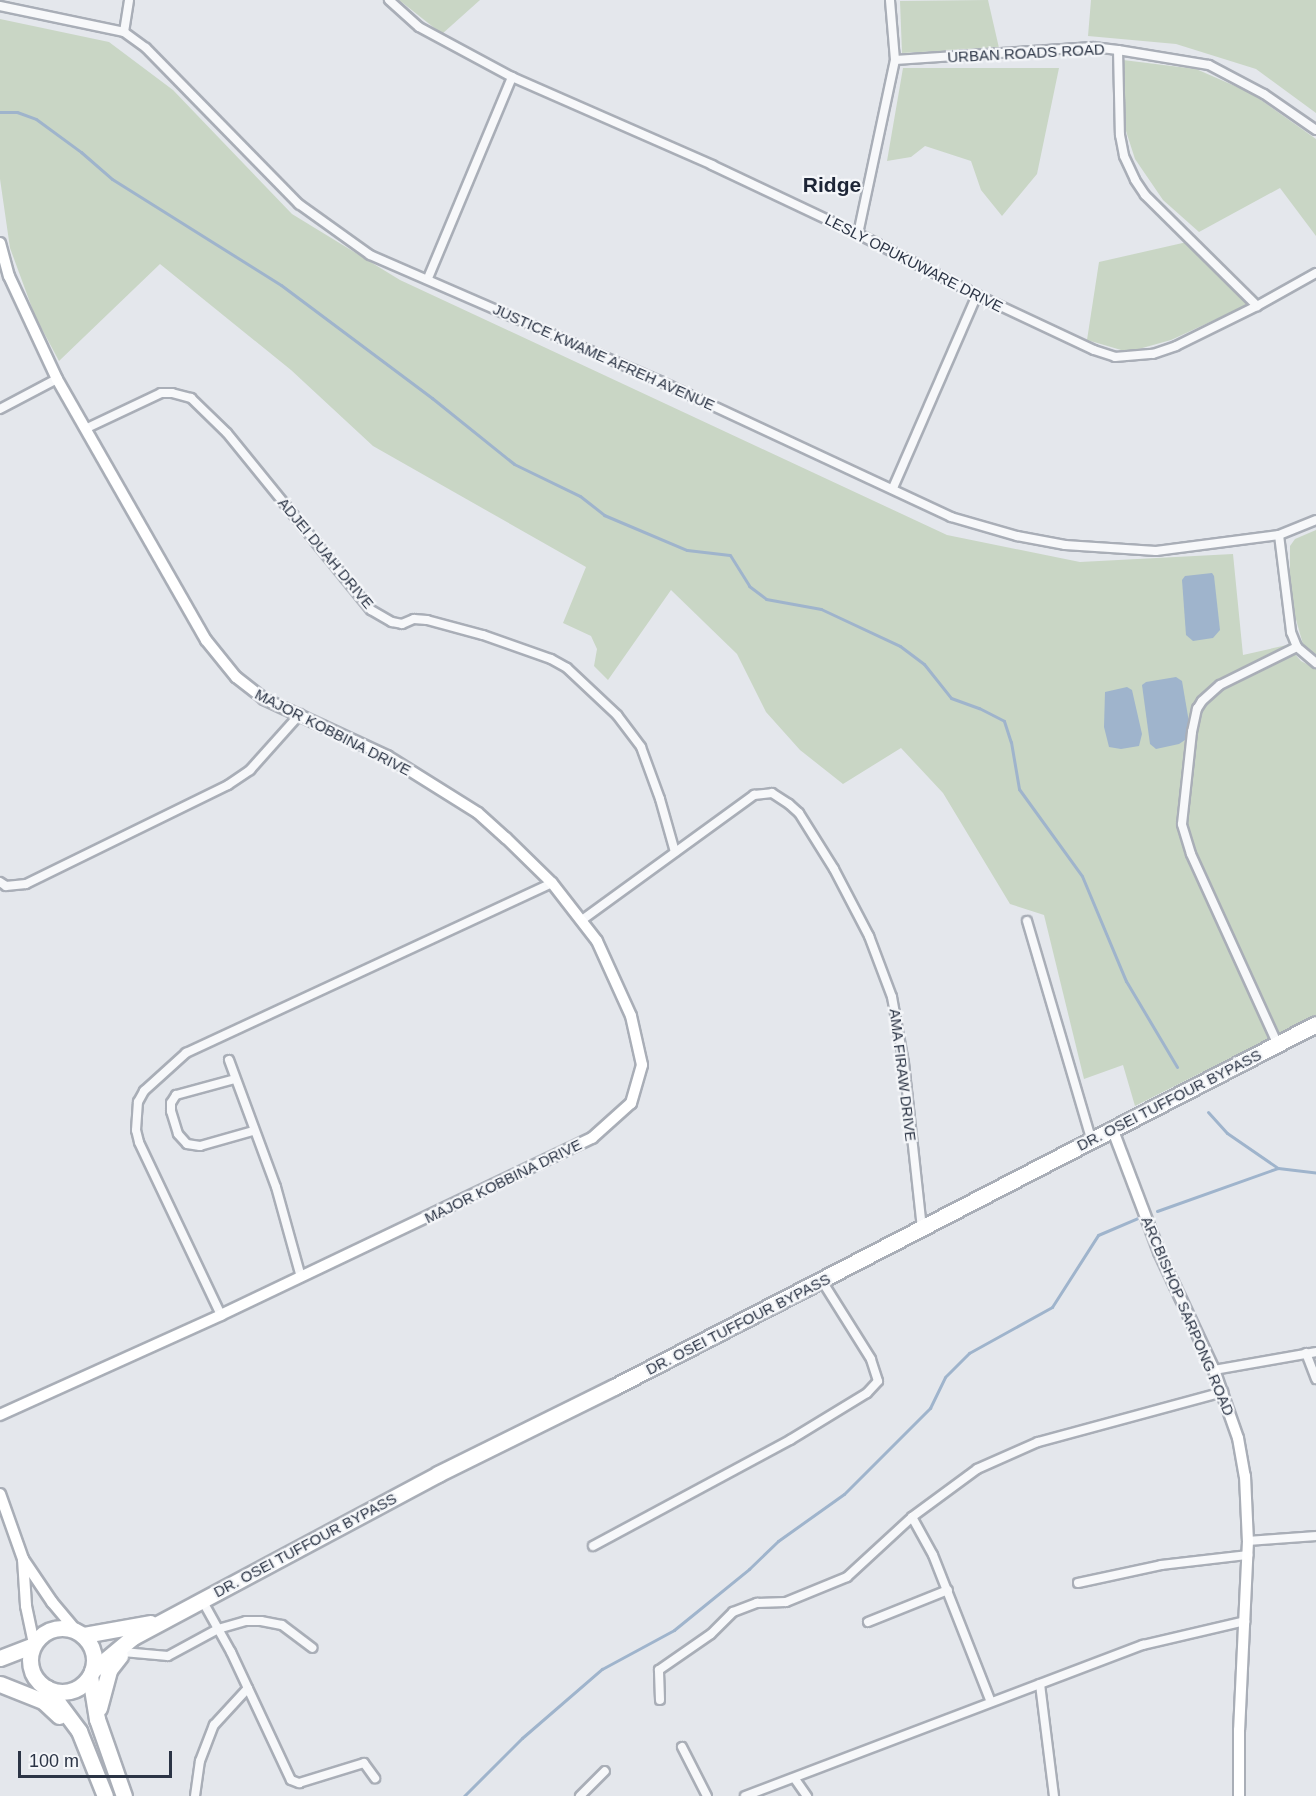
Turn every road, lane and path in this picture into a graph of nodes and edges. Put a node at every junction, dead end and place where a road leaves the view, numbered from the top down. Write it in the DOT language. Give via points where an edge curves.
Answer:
graph roads {
  1 [pos="129,0"];
  2 [pos="389,0"];
  3 [pos="890,0"];
  4 [pos="0,6"];
  5 [pos="124,32"];
  6 [pos="1118,50"];
  7 [pos="895,60"];
  8 [pos="512,76"];
  9 [pos="1316,130"];
  10 [pos="858,234"];
  11 [pos="0,243"];
  12 [pos="1316,273"];
  13 [pos="428,278"];
  14 [pos="977,295"];
  15 [pos="1257,306"];
  16 [pos="57,379"];
  17 [pos="0,409"];
  18 [pos="85,429"];
  19 [pos="892,488"];
  20 [pos="1316,520"];
  21 [pos="1279,535"];
  22 [pos="1296,647"];
  23 [pos="1316,663"];
  24 [pos="300,714"];
  25 [pos="675,852"];
  26 [pos="0,882"];
  27 [pos="552,883"];
  28 [pos="582,920"];
  29 [pos="1027,921"];
  30 [pos="1316,1024"];
  31 [pos="1278,1045"];
  32 [pos="229,1060"];
  33 [pos="235,1079"];
  34 [pos="1112,1128"];
  35 [pos="253,1131"];
  36 [pos="1091,1138"];
  37 [pos="922,1229"];
  38 [pos="301,1277"];
  39 [pos="822,1281"];
  40 [pos="221,1315"];
  41 [pos="1316,1352"];
  42 [pos="1306,1353"];
  43 [pos="1214,1370"];
  44 [pos="1316,1379"];
  45 [pos="1223,1392"];
  46 [pos="0,1415"];
  47 [pos="0,1494"];
  48 [pos="912,1517"];
  49 [pos="1316,1536"];
  50 [pos="1248,1541"];
  51 [pos="593,1546"];
  52 [pos="1248,1555"];
  53 [pos="23,1559"];
  54 [pos="1078,1583"];
  55 [pos="948,1590"];
  56 [pos="202,1600"];
  57 [pos="1245,1620"];
  58 [pos="868,1622"];
  59 [pos="154,1625"];
  60 [pos="218,1629"];
  61 [pos="79,1632"];
  62 [pos="33,1644"];
  63 [pos="312,1648"];
  64 [pos="123,1652"];
  65 [pos="0,1658"];
  66 [pos="91,1674"];
  67 [pos="0,1677"];
  68 [pos="0,1684"];
  69 [pos="1040,1684"];
  70 [pos="45,1688"];
  71 [pos="248,1688"];
  72 [pos="660,1700"];
  73 [pos="991,1702"];
  74 [pos="97,1719"];
  75 [pos="682,1747"];
  76 [pos="87,1748"];
  77 [pos="605,1772"];
  78 [pos="375,1778"];
  79 [pos="795,1779"];
  80 [pos="105,1796"];
  81 [pos="124,1796"];
  82 [pos="195,1796"];
  83 [pos="580,1796"];
  84 [pos="707,1796"];
  85 [pos="745,1796"];
  86 [pos="807,1796"];
  87 [pos="1053,1796"];
  88 [pos="1239,1796"];
  1 -- 5 [label="street"];
  2 -- 8 [label="street, LESLY OPUKUWARE DRIVE" via="418,27"];
  3 -- 7 [label="street"];
  4 -- 5 [label="street, JUSTICE KWAME AFREH AVENUE"];
  5 -- 13 [label="street, JUSTICE KWAME AFREH AVENUE" via="153,55 299,204 370,255"];
  6 -- 7 [label="street, URBAN ROADS ROAD" via="1093,47"];
  6 -- 9 [label="street, URBAN ROADS ROAD" via="1209,65 1255,89"];
  6 -- 15 [label="street" via="1119,135 1135,180 1145,195"];
  7 -- 10 [label="street"];
  8 -- 10 [label="street, LESLY OPUKUWARE DRIVE"];
  8 -- 13 [label="street"];
  10 -- 14 [label="street, LESLY OPUKUWARE DRIVE"];
  11 -- 16 [label="street, MAJOR KOBBINA DRIVE" via="9,276"];
  12 -- 15 [label="street, LESLY OPUKUWARE DRIVE"];
  13 -- 19 [label="street, JUSTICE KWAME AFREH AVENUE"];
  14 -- 15 [label="street, LESLY OPUKUWARE DRIVE" via="1115,357 1153,354 1176,346"];
  14 -- 19 [label="street"];
  16 -- 17 [label="street"];
  16 -- 18 [label="street, MAJOR KOBBINA DRIVE"];
  18 -- 24 [label="street, MAJOR KOBBINA DRIVE" via="206,640 251,690"];
  18 -- 25 [label="street, ADJEI DUAH DRIVE" via="161,393 190,398 227,433 371,610 392,622 427,620 483,635 567,668 617,715 640,747"];
  19 -- 21 [label="street, JUSTICE KWAME AFREH AVENUE" via="974,525 1017,536 1105,549 1156,551"];
  20 -- 21 [label="street, JUSTICE KWAME AFREH AVENUE"];
  21 -- 22 [label="street"];
  22 -- 23 [label="street"];
  22 -- 31 [label="street" via="1220,684 1202,700 1192,732 1182,824 1191,854"];
  24 -- 26 [label="street" via="262,759 228,785 26,884 6,886"];
  24 -- 27 [label="street, MAJOR KOBBINA DRIVE" via="387,756 464,803 493,825"];
  25 -- 28 [label="street, AMA FIRAW DRIVE"];
  25 -- 37 [label="street, AMA FIRAW DRIVE" via="754,795 772,793 799,813 869,936 892,998 903,1054"];
  27 -- 28 [label="street, MAJOR KOBBINA DRIVE"];
  27 -- 40 [label="street" via="186,1053 144,1091 138,1102 139,1142"];
  28 -- 38 [label="street, MAJOR KOBBINA DRIVE" via="616,979 636,1032 642,1065 631,1103 592,1138"];
  29 -- 36 [label="street"];
  30 -- 31 [label="highway, DR. OSEI TUFFOUR BYPASS"];
  31 -- 34 [label="highway, DR. OSEI TUFFOUR BYPASS"];
  32 -- 33 [label="street"];
  33 -- 35 [label="street"];
  33 -- 35 [label="street" via="176,1095 171,1111 178,1134 187,1144 200,1146"];
  34 -- 36 [label="highway, DR. OSEI TUFFOUR BYPASS"];
  34 -- 43 [label="street, ARCBISHOP SARPONG ROAD" via="1159,1252"];
  35 -- 38 [label="street" via="276,1187"];
  36 -- 37 [label="highway, DR. OSEI TUFFOUR BYPASS"];
  37 -- 39 [label="highway, DR. OSEI TUFFOUR BYPASS"];
  38 -- 40 [label="street, MAJOR KOBBINA DRIVE"];
  39 -- 51 [label="street" via="871,1359 878,1381 857,1399 781,1445"];
  39 -- 56 [label="highway, DR. OSEI TUFFOUR BYPASS" via="438,1474"];
  40 -- 46 [label="street, MAJOR KOBBINA DRIVE"];
  41 -- 42 [label="street"];
  42 -- 43 [label="street"];
  42 -- 44 [label="street"];
  43 -- 45 [label="street, ARCBISHOP SARPONG ROAD"];
  45 -- 48 [label="street" via="1028,1446 969,1474"];
  45 -- 50 [label="street, ARCBISHOP SARPONG ROAD" via="1245,1476"];
  47 -- 53 [label="street"];
  48 -- 55 [label="street"];
  48 -- 72 [label="street" via="847,1576 786,1602 757,1603 733,1612 711,1634 659,1670"];
  49 -- 50 [label="street"];
  50 -- 52 [label="street, ARCBISHOP SARPONG ROAD"];
  52 -- 54 [label="street" via="1161,1565"];
  52 -- 57 [label="street, ARCBISHOP SARPONG ROAD"];
  53 -- 61 [label="street" via="52,1602"];
  53 -- 62 [label="street"];
  55 -- 58 [label="street"];
  55 -- 73 [label="street"];
  56 -- 59 [label="highway, DR. OSEI TUFFOUR BYPASS"];
  56 -- 60 [label="street"];
  57 -- 69 [label="street" via="1143,1645"];
  57 -- 88 [label="street, ARCBISHOP SARPONG ROAD"];
  59 -- 61 [label="highway, DR. OSEI TUFFOUR BYPASS"];
  59 -- 64 [label="highway"];
  59 -- 66 [label="highway, DR. OSEI TUFFOUR BYPASS" via="128,1640"];
  60 -- 63 [label="street" via="246,1621 282,1625"];
  60 -- 64 [label="street" via="168,1656"];
  60 -- 71 [label="street"];
  61 -- 62 [label="highway" via="66,1627 48,1630"];
  61 -- 66 [label="highway" via="92,1646 95,1659"];
  62 -- 65 [label="highway"];
  62 -- 70 [label="highway" via="31,1669"];
  64 -- 74 [label="highway" via="109,1671"];
  66 -- 70 [label="highway" via="76,1689 56,1692"];
  66 -- 74 [label="highway"];
  67 -- 70 [label="highway"];
  68 -- 76 [label="highway" via="43,1701"];
  69 -- 73 [label="street"];
  69 -- 87 [label="street"];
  70 -- 76 [label="highway" via="75,1724"];
  71 -- 78 [label="street" via="291,1780 299,1783 364,1763"];
  71 -- 82 [label="street" via="214,1725 200,1761"];
  73 -- 79 [label="street"];
  74 -- 81 [label="highway"];
  75 -- 84 [label="street"];
  76 -- 80 [label="highway"];
  77 -- 83 [label="street"];
  79 -- 85 [label="street"];
  79 -- 86 [label="street"];
}
